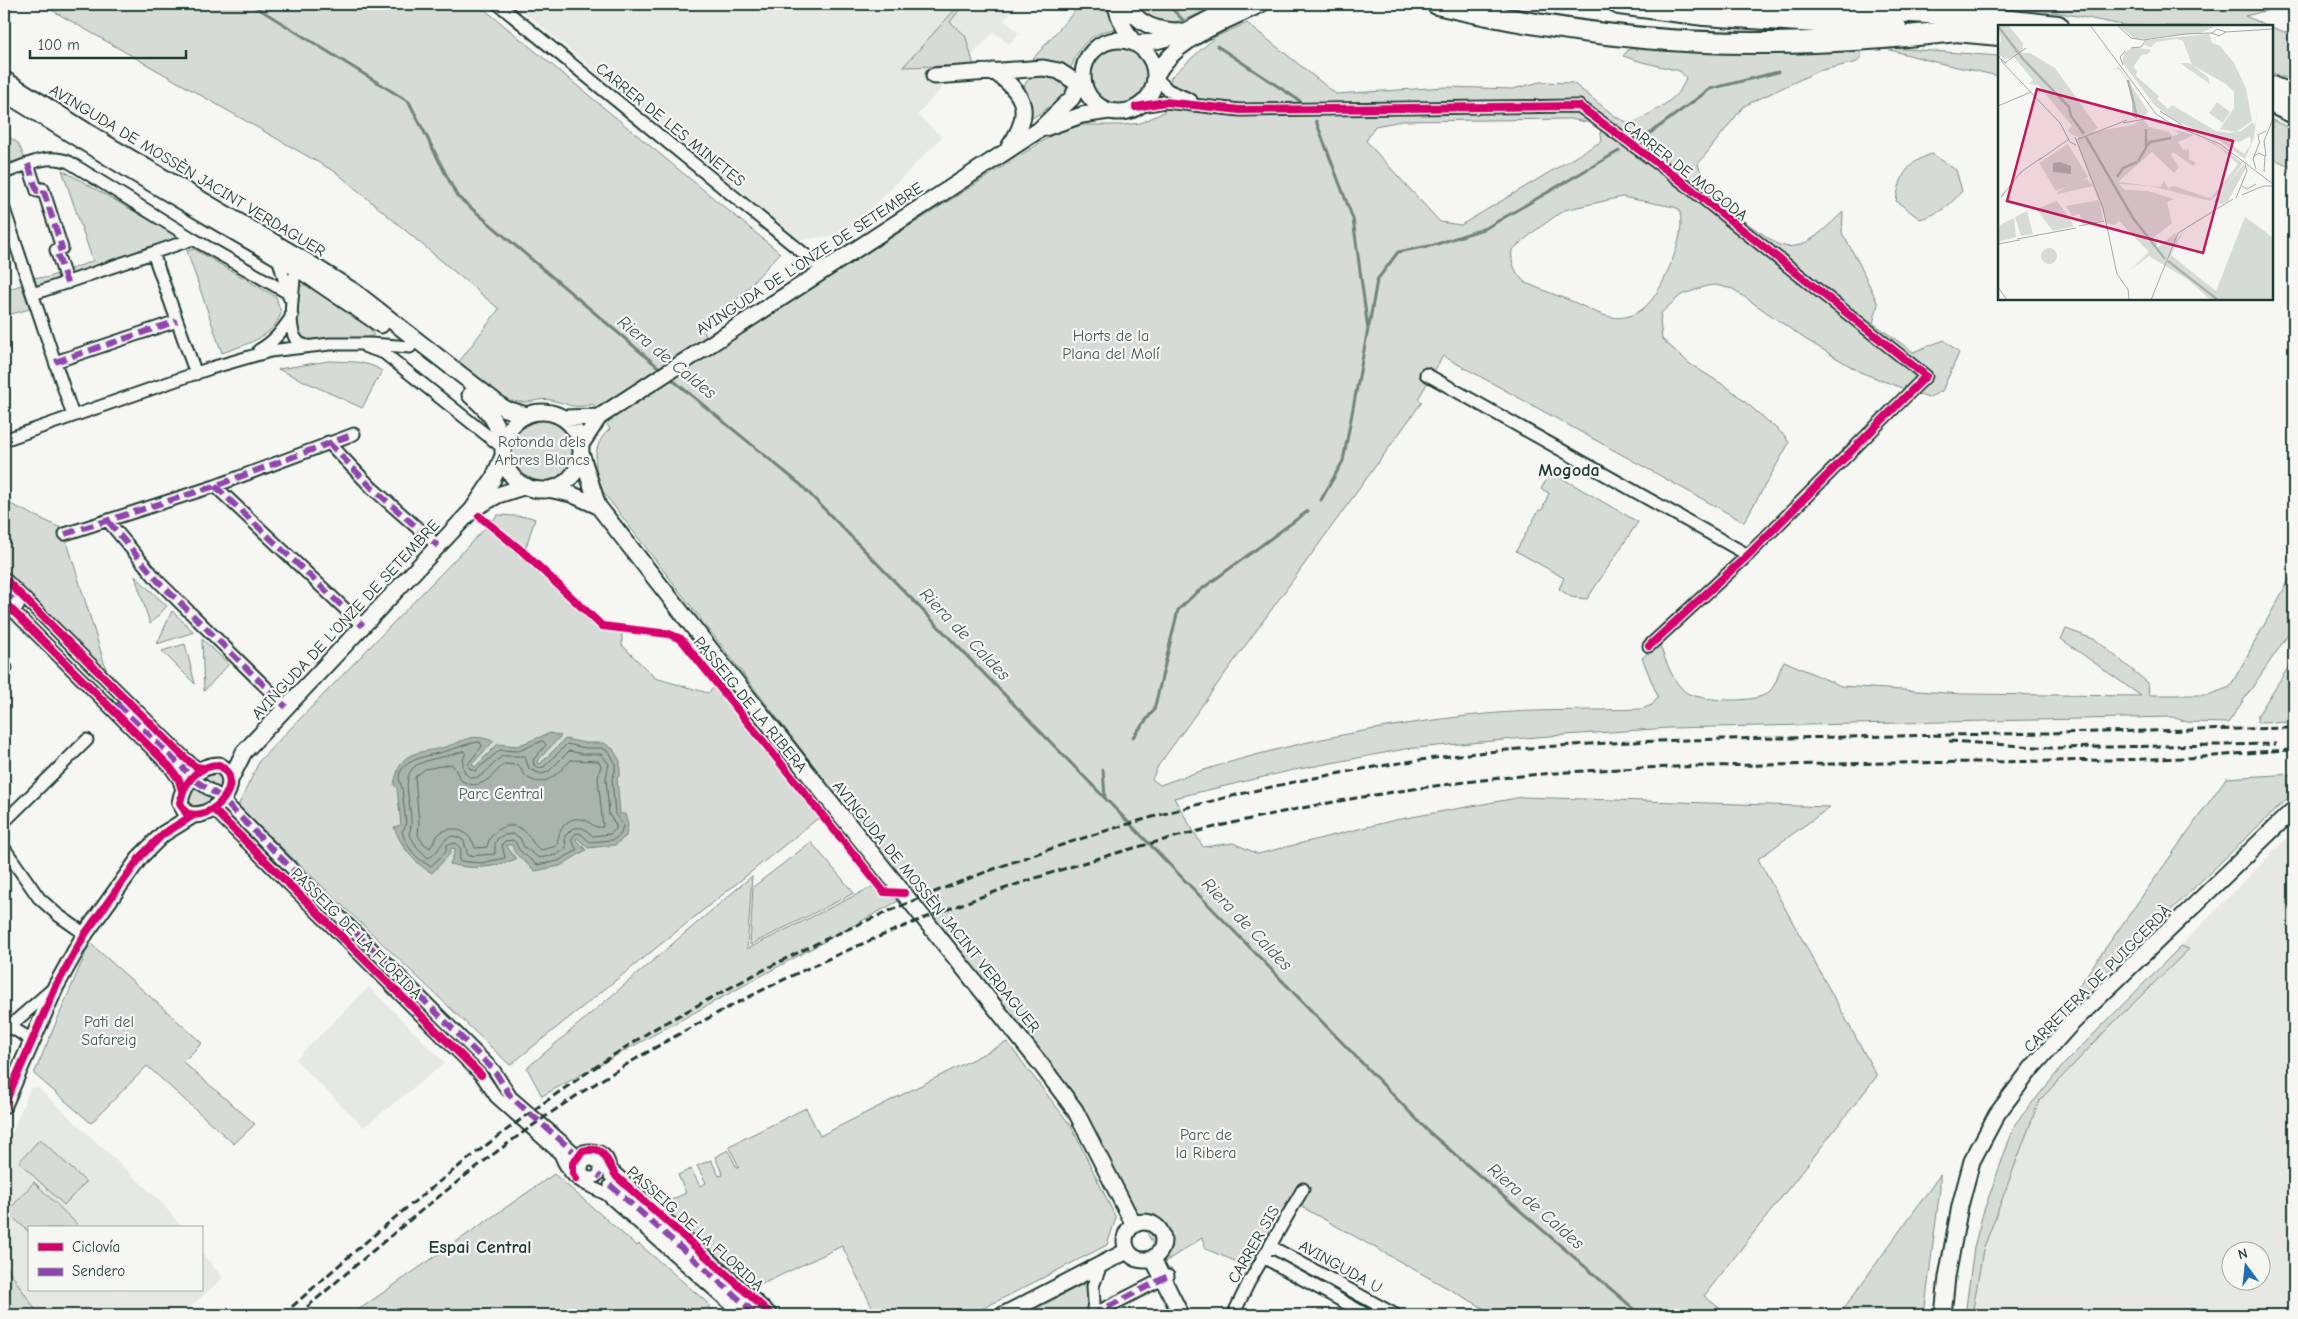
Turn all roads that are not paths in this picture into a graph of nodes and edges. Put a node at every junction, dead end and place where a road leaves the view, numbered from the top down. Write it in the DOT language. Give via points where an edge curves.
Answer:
graph roads {
  1 [pos="498,4"];
  2 [pos="1116,4"];
  3 [pos="1126,4"];
  4 [pos="1236,4"];
  5 [pos="1261,4"];
  6 [pos="1436,4"];
  7 [pos="1619,4"];
  8 [pos="1765,4"];
  9 [pos="1883,4"];
  10 [pos="1946,14"];
  11 [pos="2049,25"];
  12 [pos="1185,31"];
  13 [pos="1957,31"];
  14 [pos="1998,35"];
  15 [pos="1134,43"];
  16 [pos="993,71"];
  17 [pos="934,76"];
  18 [pos="1155,77"];
  19 [pos="4,79"];
  20 [pos="1081,81"];
  21 [pos="2273,87"];
  22 [pos="4,93"];
  23 [pos="2294,96"];
  24 [pos="2273,103"];
  25 [pos="1202,105"];
  26 [pos="1136,108"];
  27 [pos="1109,111"];
  28 [pos="2294,113"];
  29 [pos="1039,130"];
  30 [pos="1007,151"];
  31 [pos="28,164"];
  32 [pos="4,173"];
  33 [pos="4,209"];
  34 [pos="192,239"];
  35 [pos="153,252"];
  36 [pos="278,257"];
  37 [pos="824,270"];
  38 [pos="299,272"];
  39 [pos="67,283"];
  40 [pos="354,292"];
  41 [pos="288,293"];
  42 [pos="33,294"];
  43 [pos="376,309"];
  44 [pos="292,313"];
  45 [pos="177,321"];
  46 [pos="407,344"];
  47 [pos="352,345"];
  48 [pos="310,346"];
  49 [pos="244,358"];
  50 [pos="55,362"];
  51 [pos="196,374"];
  52 [pos="1426,374"];
  53 [pos="527,415"];
  54 [pos="74,416"];
  55 [pos="599,417"];
  56 [pos="563,418"];
  57 [pos="354,434"];
  58 [pos="4,440"];
  59 [pos="328,442"];
  60 [pos="580,449"];
  61 [pos="503,452"];
  62 [pos="215,486"];
  63 [pos="526,486"];
  64 [pos="548,489"];
  65 [pos="598,506"];
  66 [pos="472,510"];
  67 [pos="108,521"];
  68 [pos="65,534"];
  69 [pos="438,546"];
  70 [pos="1748,555"];
  71 [pos="4,578"];
  72 [pos="4,591"];
  73 [pos="4,602"];
  74 [pos="363,626"];
  75 [pos="1649,646"];
  76 [pos="286,707"];
  77 [pos="86,740"];
  78 [pos="244,752"];
  79 [pos="218,765"];
  80 [pos="187,772"];
  81 [pos="199,775"];
  82 [pos="230,780"];
  83 [pos="181,796"];
  84 [pos="216,802"];
  85 [pos="228,805"];
  86 [pos="2294,809"];
  87 [pos="192,816"];
  88 [pos="4,822"];
  89 [pos="163,834"];
  90 [pos="4,848"];
  91 [pos="85,934"];
  92 [pos="56,986"];
  93 [pos="5,1027"];
  94 [pos="32,1040"];
  95 [pos="4,1104"];
  96 [pos="560,1154"];
  97 [pos="578,1158"];
  98 [pos="611,1169"];
  99 [pos="600,1176"];
  100 [pos="576,1179"];
  101 [pos="610,1185"];
  102 [pos="592,1187"];
  103 [pos="1303,1189"];
  104 [pos="1134,1224"];
  105 [pos="1270,1246"];
  106 [pos="1127,1251"];
  107 [pos="1263,1257"];
  108 [pos="1153,1258"];
  109 [pos="1101,1265"];
  110 [pos="1166,1277"];
  111 [pos="1382,1312"];
  112 [pos="742,1315"];
  113 [pos="757,1315"];
  114 [pos="772,1315"];
  115 [pos="1003,1315"];
  116 [pos="1092,1315"];
  117 [pos="1181,1315"];
  118 [pos="1233,1315"];
  119 [pos="1367,1315"];
  120 [pos="1396,1315"];
  121 [pos="1943,1315"];
  1 -- 37 [label="street, CARRER DE LES MINETES"];
  2 -- 15 [label="main road" via="1117,13"];
  3 -- 12 [label="main road" via="1131,13 1150,27"];
  4 -- 12 [label="main road"];
  5 -- 18 [label="main road" via="1180,47 1165,59"];
  6 -- 13 [label="highway" via="1560,28 1695,42 1839,41"];
  7 -- 13 [label="highway" via="1743,18"];
  8 -- 10 [label="highway"];
  9 -- 10 [label="highway"];
  10 -- 11 [label="highway"];
  12 -- 15 [label="main road" via="1157,42"];
  13 -- 14 [label="highway"];
  15 -- 18 [label="main road" via="1150,59"];
  15 -- 20 [label="main road" via="1112,40 1100,45 1088,58"];
  16 -- 17 [label="main road"];
  16 -- 20 [label="main road" via="1052,69"];
  16 -- 30 [label="main road" via="1016,88 1023,105 1021,126"];
  18 -- 25 [label="street, CARRER DE MOGODA" via="1168,90"];
  18 -- 26 [label="main road" via="1149,96"];
  19 -- 40 [label="main road, AVINGUDA DE MOSSÈN JACINT VERDAGUER"];
  20 -- 27 [label="main road" via="1091,99"];
  20 -- 29 [label="main road, AVINGUDA DE L'ONZE DE SETEMBRE" via="1068,103"];
  21 -- 23 [label="highway"];
  22 -- 36 [label="main road, AVINGUDA DE MOSSÈN JACINT VERDAGUER"];
  24 -- 28 [label="highway"];
  25 -- 26 [label="street, CARRER DE MOGODA" via="1165,102"];
  25 -- 70 [label="street, CARRER DE MOGODA" via="1240,110 1579,106 1678,179 1926,376"];
  26 -- 27 [label="main road"];
  27 -- 29 [label="main road, AVINGUDA DE L'ONZE DE SETEMBRE" via="1082,115"];
  29 -- 30 [label="main road, AVINGUDA DE L'ONZE DE SETEMBRE"];
  30 -- 37 [label="main road, AVINGUDA DE L'ONZE DE SETEMBRE"];
  31 -- 32 [label="street"];
  31 -- 34 [label="street" via="44,158 56,158 77,167"];
  31 -- 39 [label="street" via="37,191 43,189 62,248 56,250"];
  33 -- 42 [label="street"];
  34 -- 35 [label="street"];
  34 -- 41 [label="street"];
  35 -- 39 [label="street"];
  35 -- 45 [label="street"];
  36 -- 38 [label="main road, AVINGUDA DE MOSSÈN JACINT VERDAGUER"];
  36 -- 41 [label="street, AVINGUDA DE MOSSÈN JACINT VERDAGUER"];
  37 -- 55 [label="main road, AVINGUDA DE L'ONZE DE SETEMBRE"];
  38 -- 40 [label="street, AVINGUDA DE MOSSÈN JACINT VERDAGUER" via="308,270 341,290"];
  38 -- 44 [label="street" via="294,277"];
  38 -- 46 [label="main road, AVINGUDA DE MOSSÈN JACINT VERDAGUER"];
  39 -- 42 [label="street"];
  40 -- 43 [label="main road, AVINGUDA DE MOSSÈN JACINT VERDAGUER"];
  41 -- 44 [label="street, AVINGUDA DE MOSSÈN JACINT VERDAGUER"];
  42 -- 50 [label="street"];
  43 -- 46 [label="street, AVINGUDA DE MOSSÈN JACINT VERDAGUER"];
  43 -- 53 [label="main road, AVINGUDA DE MOSSÈN JACINT VERDAGUER" via="492,400 505,409"];
  44 -- 48 [label="street" via="294,337 302,345"];
  44 -- 49 [label="street" via="269,345"];
  45 -- 50 [label="street"];
  45 -- 51 [label="street"];
  46 -- 47 [label="street"];
  46 -- 61 [label="main road, AVINGUDA DE MOSSÈN JACINT VERDAGUER" via="486,408 498,428"];
  47 -- 48 [label="street"];
  47 -- 61 [label="street" via="384,354"];
  48 -- 49 [label="street"];
  49 -- 51 [label="street"];
  50 -- 54 [label="street"];
  51 -- 54 [label="street"];
  52 -- 70 [label="street"];
  53 -- 56 [label="main road" via="549,413"];
  53 -- 61 [label="main road" via="510,428"];
  54 -- 58 [label="street"];
  55 -- 56 [label="main road"];
  55 -- 60 [label="main road, AVINGUDA DE L'ONZE DE SETEMBRE"];
  56 -- 60 [label="main road" via="572,427"];
  57 -- 59 [label="street"];
  59 -- 62 [label="street"];
  59 -- 69 [label="street" via="390,505"];
  60 -- 64 [label="main road" via="574,472 567,480"];
  60 -- 65 [label="main road, AVINGUDA DE MOSSÈN JACINT VERDAGUER"];
  61 -- 63 [label="main road" via="513,477"];
  61 -- 66 [label="main road, AVINGUDA DE L'ONZE DE SETEMBRE" via="493,479"];
  62 -- 67 [label="street"];
  62 -- 74 [label="street"];
  63 -- 64 [label="main road"];
  63 -- 66 [label="main road, AVINGUDA DE L'ONZE DE SETEMBRE" via="498,495"];
  64 -- 65 [label="main road, AVINGUDA DE MOSSÈN JACINT VERDAGUER" via="571,494"];
  65 -- 104 [label="main road, AVINGUDA DE MOSSÈN JACINT VERDAGUER" via="1075,1110"];
  66 -- 69 [label="main road, AVINGUDA DE L'ONZE DE SETEMBRE"];
  67 -- 68 [label="street"];
  67 -- 76 [label="street" via="158,581"];
  69 -- 74 [label="main road, AVINGUDA DE L'ONZE DE SETEMBRE"];
  70 -- 75 [label="street"];
  71 -- 81 [label="street, PASSEIG DE LA FLORIDA" via="196,767"];
  72 -- 80 [label="street"];
  73 -- 83 [label="street" via="170,767 179,780"];
  74 -- 76 [label="main road, AVINGUDA DE L'ONZE DE SETEMBRE"];
  76 -- 78 [label="main road, AVINGUDA DE L'ONZE DE SETEMBRE"];
  77 -- 88 [label="street"];
  78 -- 79 [label="main road, AVINGUDA DE L'ONZE DE SETEMBRE"];
  78 -- 82 [label="main road, AVINGUDA DE L'ONZE DE SETEMBRE"];
  79 -- 81 [label="main road, AVINGUDA DE L'ONZE DE SETEMBRE"];
  79 -- 82 [label="main road" via="228,772"];
  81 -- 83 [label="main road" via="186,783"];
  81 -- 84 [label="street, PASSEIG DE LA FLORIDA"];
  82 -- 84 [label="main road, AVINGUDA DE L'ONZE DE SETEMBRE" via="223,799"];
  83 -- 87 [label="main road" via="186,813"];
  83 -- 89 [label="main road"];
  84 -- 87 [label="main road" via="201,815"];
  84 -- 96 [label="street, PASSEIG DE LA FLORIDA" via="481,1076 496,1097"];
  85 -- 97 [label="street, PASSEIG DE LA FLORIDA" via="494,1070 511,1097"];
  86 -- 121 [label="main road, CARRETERA DE PUIGCERDÀ" via="2070,1026 2031,1069 1997,1114 1972,1161 1963,1193"];
  87 -- 89 [label="main road"];
  89 -- 91 [label="main road" via="131,869"];
  90 -- 91 [label="street" via="39,898"];
  91 -- 92 [label="main road"];
  92 -- 93 [label="street"];
  92 -- 94 [label="main road"];
  93 -- 94 [label="street"];
  94 -- 95 [label="main road"];
  96 -- 97 [label="street, PASSEIG DE LA FLORIDA"];
  96 -- 100 [label="street, PASSEIG DE LA FLORIDA" via="565,1167"];
  97 -- 98 [label="street, PASSEIG DE LA FLORIDA" via="583,1151 598,1150 605,1154"];
  97 -- 99 [label="street, PASSEIG DE LA FLORIDA" via="585,1176"];
  97 -- 100 [label="street" via="572,1168"];
  98 -- 102 [label="street, PASSEIG DE LA FLORIDA" via="606,1181"];
  98 -- 114 [label="street, PASSEIG DE LA FLORIDA"];
  100 -- 102 [label="street, PASSEIG DE LA FLORIDA"];
  101 -- 113 [label="street, PASSEIG DE LA FLORIDA"];
  102 -- 112 [label="street, PASSEIG DE LA FLORIDA" via="606,1194"];
  103 -- 105 [label="street, CARRER SIS"];
  104 -- 106 [label="main road" via="1125,1236"];
  104 -- 108 [label="main road" via="1146,1222 1157,1227 1163,1238 1162,1250"];
  105 -- 107 [label="street, CARRER SIS"];
  105 -- 111 [label="street, AVINGUDA U"];
  106 -- 108 [label="main road" via="1138,1260"];
  106 -- 109 [label="main road"];
  107 -- 118 [label="street, CARRER SIS"];
  107 -- 119 [label="street, AVINGUDA U"];
  108 -- 110 [label="main road"];
  109 -- 115 [label="main road"];
  109 -- 116 [label="street" via="1094,1286"];
  110 -- 116 [label="street"];
  110 -- 117 [label="main road"];
  111 -- 120 [label="street, AVINGUDA U"];
}
